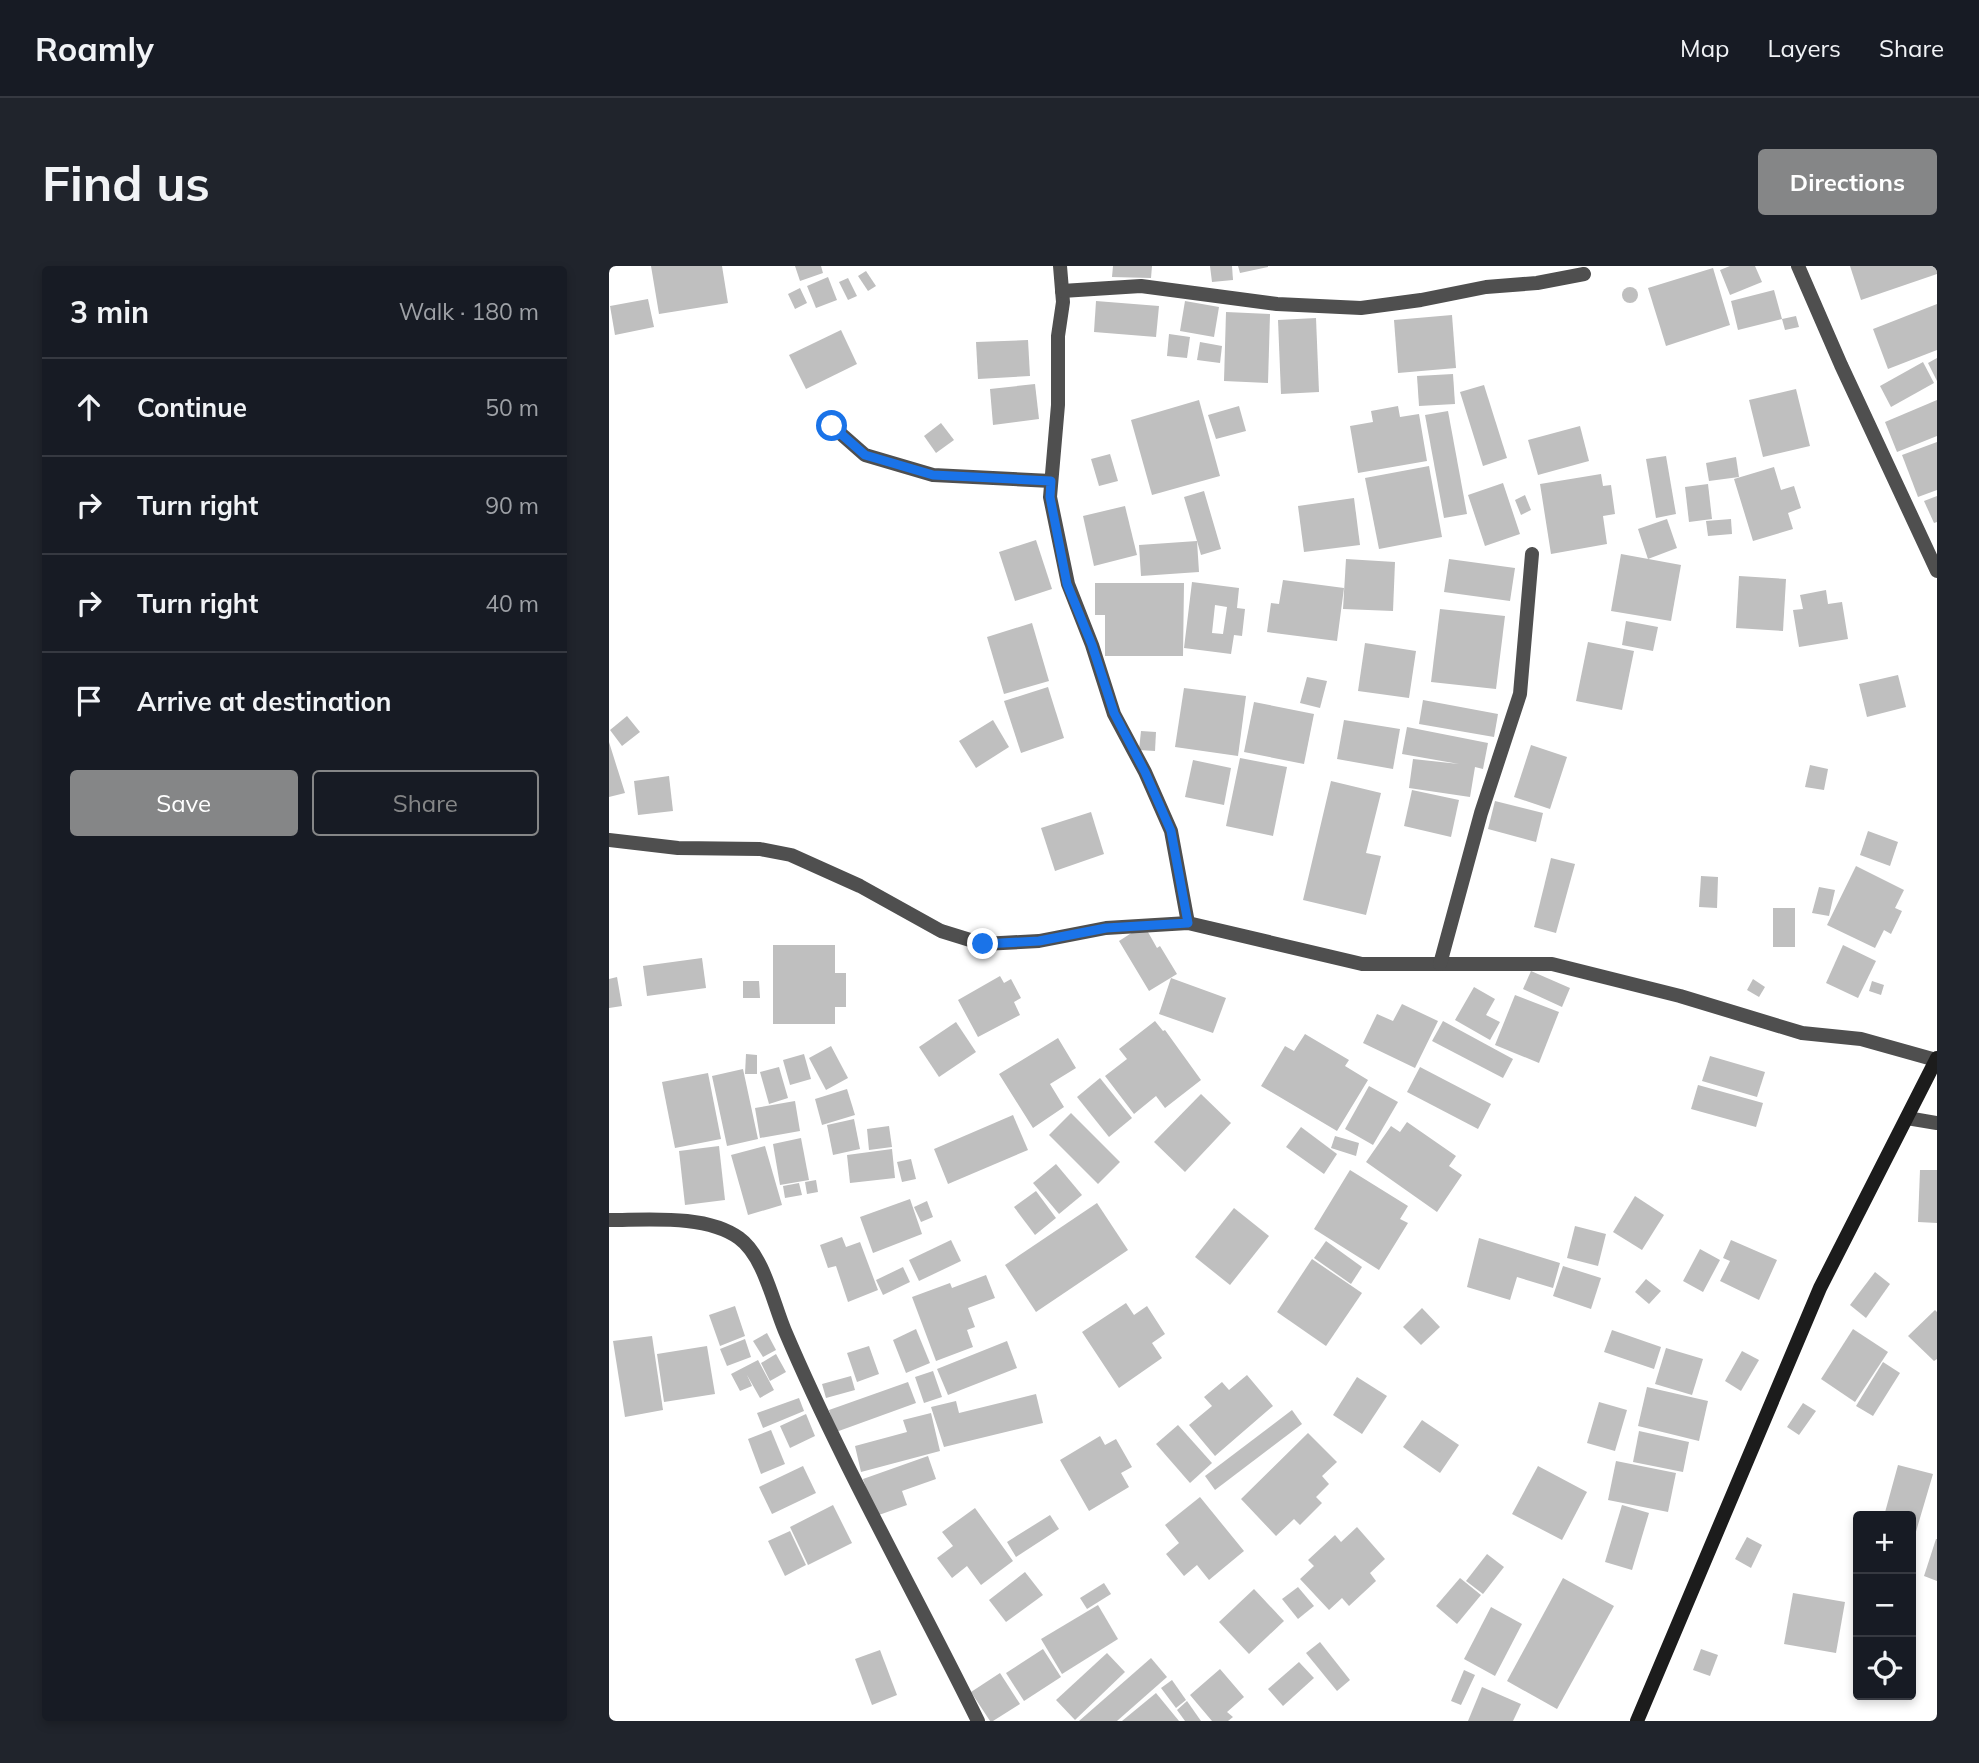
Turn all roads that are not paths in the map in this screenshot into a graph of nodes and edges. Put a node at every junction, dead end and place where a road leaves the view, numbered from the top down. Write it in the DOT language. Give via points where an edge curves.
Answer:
graph roads {
  1 [pos="1060,266"];
  2 [pos="1798,266"];
  3 [pos="1584,274"];
  4 [pos="1062,291"];
  5 [pos="832,426"];
  6 [pos="1051,481"];
  7 [pos="1532,554"];
  8 [pos="1937,571"];
  9 [pos="609,840"];
  10 [pos="1188,923"];
  11 [pos="1440,964"];
  12 [pos="1937,1059"];
  13 [pos="1907,1118"];
  14 [pos="1937,1123"];
  15 [pos="609,1220"];
  16 [pos="978,1721"];
  17 [pos="1637,1721"];
  1 -- 4 [label="street"];
  2 -- 8 [label="street"];
  3 -- 4 [label="street" via="1361,307 1277,304 1141,286"];
  4 -- 6 [label="street"];
  5 -- 6 [label="street" via="865,455 933,475"];
  6 -- 10 [label="street" via="1067,584 1114,713 1171,831"];
  7 -- 11 [label="street" via="1520,694 1481,813"];
  9 -- 10 [label="street" via="791,855 860,886 941,931 983,944"];
  10 -- 11 [label="street" via="1362,964"];
  11 -- 12 [label="street" via="1552,964 1802,1033 1861,1039"];
  12 -- 13 [label="street"];
  13 -- 14 [label="street"];
  13 -- 17 [label="street" via="1820,1288"];
  15 -- 16 [label="street" via="697,1222 725,1230 756,1257 832,1437"];
}
